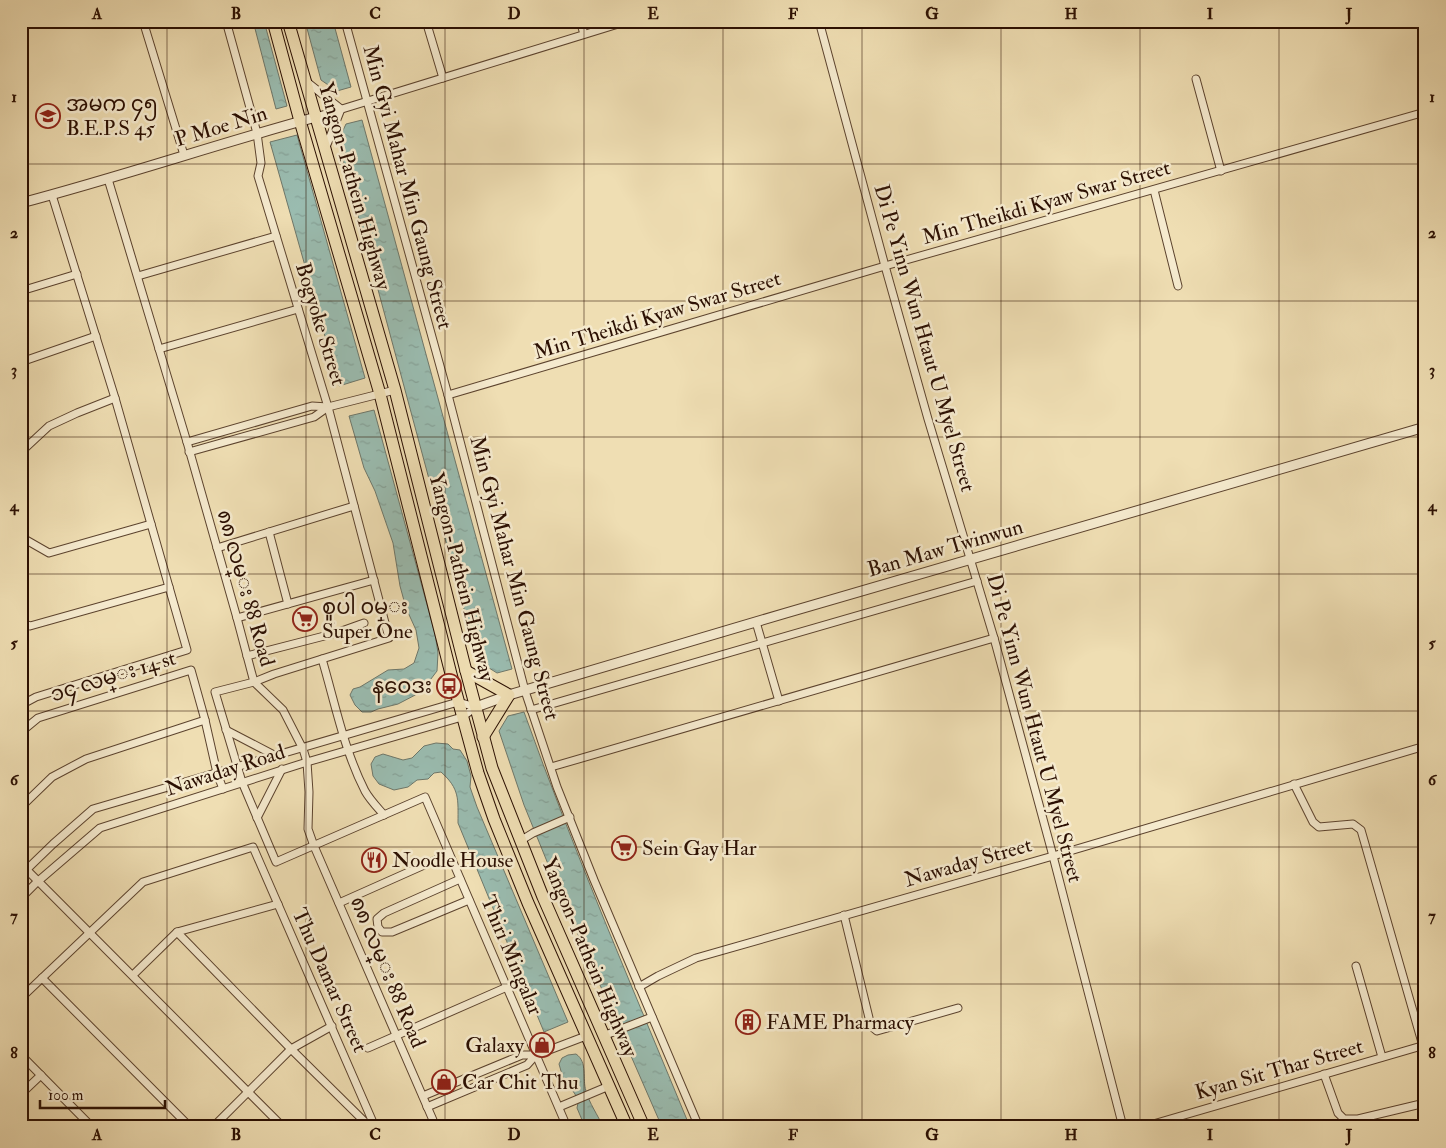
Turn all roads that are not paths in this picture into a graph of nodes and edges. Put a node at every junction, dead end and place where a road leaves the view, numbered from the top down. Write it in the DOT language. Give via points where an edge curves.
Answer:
graph roads {
  1 [pos="143,21"];
  2 [pos="273,21"];
  3 [pos="288,21"];
  4 [pos="345,21"];
  5 [pos="426,21"];
  6 [pos="580,21"];
  7 [pos="628,21"];
  8 [pos="819,21"];
  9 [pos="229,22"];
  10 [pos="584,34"];
  11 [pos="442,78"];
  12 [pos="1196,79"];
  13 [pos="305,80"];
  14 [pos="366,101"];
  15 [pos="341,109"];
  16 [pos="1425,112"];
  17 [pos="316,117"];
  18 [pos="300,121"];
  19 [pos="257,133"];
  20 [pos="324,150"];
  21 [pos="184,155"];
  22 [pos="1221,171"];
  23 [pos="108,178"];
  24 [pos="1154,190"];
  25 [pos="52,195"];
  26 [pos="21,203"];
  27 [pos="276,236"];
  28 [pos="885,266"];
  29 [pos="76,274"];
  30 [pos="138,276"];
  31 [pos="1178,286"];
  32 [pos="21,290"];
  33 [pos="298,309"];
  34 [pos="96,336"];
  35 [pos="159,349"];
  36 [pos="21,362"];
  37 [pos="395,390"];
  38 [pos="380,394"];
  39 [pos="448,395"];
  40 [pos="115,398"];
  41 [pos="328,407"];
  42 [pos="1425,427"];
  43 [pos="186,442"];
  44 [pos="21,452"];
  45 [pos="189,452"];
  46 [pos="354,506"];
  47 [pos="151,524"];
  48 [pos="269,532"];
  49 [pos="21,537"];
  50 [pos="217,548"];
  51 [pos="970,559"];
  52 [pos="374,580"];
  53 [pos="977,581"];
  54 [pos="169,587"];
  55 [pos="288,604"];
  56 [pos="237,618"];
  57 [pos="21,622"];
  58 [pos="756,622"];
  59 [pos="364,623"];
  60 [pos="994,638"];
  61 [pos="762,643"];
  62 [pos="247,656"];
  63 [pos="322,659"];
  64 [pos="466,671"];
  65 [pos="254,682"];
  66 [pos="525,691"];
  67 [pos="509,695"];
  68 [pos="779,701"];
  69 [pos="458,702"];
  70 [pos="21,705"];
  71 [pos="476,707"];
  72 [pos="532,710"];
  73 [pos="462,717"];
  74 [pos="205,720"];
  75 [pos="226,730"];
  76 [pos="21,732"];
  77 [pos="344,736"];
  78 [pos="483,737"];
  79 [pos="1425,746"];
  80 [pos="302,748"];
  81 [pos="348,750"];
  82 [pos="276,756"];
  83 [pos="307,762"];
  84 [pos="237,768"];
  85 [pos="551,768"];
  86 [pos="282,769"];
  87 [pos="217,773"];
  88 [pos="242,782"];
  89 [pos="1294,784"];
  90 [pos="223,789"];
  91 [pos="21,807"];
  92 [pos="384,815"];
  93 [pos="257,818"];
  94 [pos="568,818"];
  95 [pos="520,841"];
  96 [pos="314,846"];
  97 [pos="450,854"];
  98 [pos="1053,856"];
  99 [pos="21,864"];
  100 [pos="24,872"];
  101 [pos="460,879"];
  102 [pos="38,881"];
  103 [pos="21,898"];
  104 [pos="469,900"];
  105 [pos="339,903"];
  106 [pos="278,904"];
  107 [pos="844,916"];
  108 [pos="177,932"];
  109 [pos="91,933"];
  110 [pos="1356,966"];
  111 [pos="133,975"];
  112 [pos="42,978"];
  113 [pos="507,987"];
  114 [pos="639,987"];
  115 [pos="21,998"];
  116 [pos="958,1008"];
  117 [pos="650,1018"];
  118 [pos="332,1026"];
  119 [pos="396,1036"];
  120 [pos="586,1036"];
  121 [pos="603,1036"];
  122 [pos="1424,1046"];
  123 [pos="291,1048"];
  124 [pos="368,1048"];
  125 [pos="21,1055"];
  126 [pos="536,1055"];
  127 [pos="1382,1057"];
  128 [pos="1324,1074"];
  129 [pos="41,1075"];
  130 [pos="475,1075"];
  131 [pos="480,1085"];
  132 [pos="609,1086"];
  133 [pos="248,1092"];
  134 [pos="21,1094"];
  135 [pos="422,1096"];
  136 [pos="1425,1103"];
  137 [pos="427,1107"];
  138 [pos="559,1107"];
  139 [pos="566,1125"];
  140 [pos="92,1127"];
  141 [pos="190,1127"];
  142 [pos="213,1127"];
  143 [pos="283,1127"];
  144 [pos="370,1127"];
  145 [pos="375,1127"];
  146 [pos="436,1127"];
  147 [pos="557,1127"];
  148 [pos="627,1127"];
  149 [pos="644,1127"];
  150 [pos="699,1127"];
  151 [pos="1123,1127"];
  152 [pos="1143,1127"];
  1 -- 21 [label="street"];
  2 -- 18 [label="main road, Yangon-Pathein Highway"];
  3 -- 13 [label="main road, Yangon-Pathein Highway"];
  4 -- 14 [label="street, Min Gyi Mahar Min Gaung Street"];
  5 -- 11 [label="street"];
  6 -- 10 [label="street"];
  7 -- 10 [label="street"];
  8 -- 28 [label="street, Di Pe Yinn Wun Htaut U Myel Street"];
  9 -- 19 [label="street, Bogyoke Street"];
  10 -- 11 [label="street"];
  11 -- 14 [label="street"];
  12 -- 22 [label="street"];
  13 -- 15 [label="street"];
  13 -- 17 [label="main road, Yangon-Pathein Highway"];
  14 -- 15 [label="street"];
  14 -- 39 [label="street, Min Gyi Mahar Min Gaung Street"];
  15 -- 17 [label="street"];
  15 -- 20 [label="street"];
  16 -- 22 [label="street, Min Theikdi Kyaw Swar Street"];
  17 -- 18 [label="street, P Moe Nin"];
  17 -- 20 [label="main road, Yangon-Pathein Highway"];
  18 -- 19 [label="street, P Moe Nin"];
  18 -- 38 [label="main road, Yangon-Pathein Highway"];
  19 -- 21 [label="street, P Moe Nin"];
  19 -- 27 [label="street, Bogyoke Street" via="261,163 258,176"];
  20 -- 37 [label="main road, Yangon-Pathein Highway"];
  21 -- 23 [label="street, P Moe Nin"];
  22 -- 24 [label="street, Min Theikdi Kyaw Swar Street"];
  23 -- 25 [label="street, P Moe Nin"];
  23 -- 30 [label="street, ၈၈ လမ္း 88 Road"];
  24 -- 28 [label="street, Min Theikdi Kyaw Swar Street"];
  24 -- 31 [label="street"];
  25 -- 26 [label="street, P Moe Nin"];
  25 -- 29 [label="street"];
  27 -- 30 [label="street"];
  27 -- 33 [label="street, Bogyoke Street"];
  28 -- 39 [label="street, Min Theikdi Kyaw Swar Street"];
  28 -- 51 [label="street, Di Pe Yinn Wun Htaut U Myel Street"];
  29 -- 32 [label="street"];
  29 -- 34 [label="street"];
  30 -- 35 [label="street, ၈၈ လမ္း 88 Road"];
  33 -- 35 [label="street"];
  33 -- 41 [label="street, Bogyoke Street"];
  34 -- 36 [label="street"];
  34 -- 40 [label="street"];
  35 -- 43 [label="street, ၈၈ လမ္း 88 Road"];
  37 -- 38 [label="street"];
  37 -- 64 [label="main road, Yangon-Pathein Highway"];
  38 -- 41 [label="street"];
  38 -- 69 [label="main road, Yangon-Pathein Highway"];
  39 -- 66 [label="street, Min Gyi Mahar Min Gaung Street"];
  40 -- 44 [label="street" via="49,426"];
  40 -- 47 [label="street"];
  41 -- 43 [label="street" via="312,406"];
  41 -- 45 [label="street" via="314,417"];
  41 -- 46 [label="street, Bogyoke Street"];
  42 -- 51 [label="street, Ban Maw Twinwun"];
  43 -- 45 [label="street, ၈၈ လမ္း 88 Road"];
  45 -- 50 [label="street, ၈၈ လမ္း 88 Road"];
  46 -- 48 [label="street"];
  46 -- 52 [label="street, Bogyoke Street"];
  47 -- 49 [label="street" via="49,553"];
  47 -- 54 [label="street"];
  48 -- 50 [label="street"];
  48 -- 55 [label="street"];
  50 -- 56 [label="street, ၈၈ လမ္း 88 Road"];
  51 -- 53 [label="street, Di Pe Yinn Wun Htaut U Myel Street"];
  51 -- 58 [label="street, Ban Maw Twinwun"];
  52 -- 55 [label="street"];
  52 -- 63 [label="street, Bogyoke Street" via="389,638"];
  53 -- 60 [label="street, Di Pe Yinn Wun Htaut U Myel Street"];
  53 -- 61 [label="street"];
  54 -- 57 [label="street" via="30,626"];
  54 -- 70 [label="street" via="187,650 36,697"];
  55 -- 56 [label="street"];
  56 -- 62 [label="street, ၈၈ လမ္း 88 Road"];
  58 -- 61 [label="street"];
  58 -- 66 [label="street, Ban Maw Twinwun"];
  59 -- 62 [label="street"];
  60 -- 68 [label="street"];
  60 -- 98 [label="street, Di Pe Yinn Wun Htaut U Myel Street"];
  61 -- 68 [label="street"];
  61 -- 72 [label="street"];
  62 -- 65 [label="street, ၈၈ လမ္း 88 Road"];
  63 -- 65 [label="street"];
  63 -- 77 [label="street"];
  64 -- 67 [label="main road"];
  64 -- 71 [label="main road, Yangon-Pathein Highway"];
  65 -- 75 [label="street" via="215,692"];
  65 -- 80 [label="street, ၈၈ လမ္း 88 Road" via="283,710"];
  66 -- 67 [label="street, Ban Maw Twinwun"];
  66 -- 72 [label="street, Min Gyi Mahar Min Gaung Street"];
  67 -- 71 [label="street, Ban Maw Twinwun"];
  67 -- 78 [label="main road"];
  68 -- 85 [label="street"];
  69 -- 71 [label="street"];
  69 -- 73 [label="main road, Yangon-Pathein Highway"];
  69 -- 77 [label="street, Nawaday Road"];
  71 -- 73 [label="street, Nawaday Road"];
  71 -- 78 [label="main road, Yangon-Pathein Highway"];
  72 -- 85 [label="street, Min Gyi Mahar Min Gaung Street"];
  73 -- 81 [label="street, Nawaday Road"];
  73 -- 120 [label="main road, Yangon-Pathein Highway" via="494,819"];
  74 -- 76 [label="street, ၁၄ လမ္း 14 st" via="191,670 38,718"];
  74 -- 87 [label="street"];
  74 -- 91 [label="street" via="86,759 52,777"];
  75 -- 82 [label="street"];
  75 -- 84 [label="street"];
  77 -- 80 [label="street, Nawaday Road"];
  77 -- 81 [label="street"];
  78 -- 95 [label="main road, Yangon-Pathein Highway"];
  79 -- 89 [label="street, Nawaday Street"];
  80 -- 82 [label="street, Nawaday Road"];
  80 -- 83 [label="street, ၈၈ လမ္း 88 Road"];
  81 -- 83 [label="street, Nawaday Road"];
  81 -- 92 [label="street" via="366,793"];
  82 -- 84 [label="street, Nawaday Road"];
  83 -- 86 [label="street, Nawaday Road"];
  83 -- 96 [label="street, ၈၈ လမ္း 88 Road" via="310,792 308,829"];
  84 -- 87 [label="street, Nawaday Road"];
  84 -- 88 [label="street"];
  85 -- 94 [label="street, Min Gyi Mahar Min Gaung Street"];
  86 -- 88 [label="street, Nawaday Road"];
  86 -- 93 [label="street"];
  87 -- 90 [label="street"];
  87 -- 100 [label="street, Nawaday Road" via="93,809"];
  88 -- 90 [label="street, Nawaday Road"];
  88 -- 93 [label="street"];
  89 -- 98 [label="street, Nawaday Street"];
  89 -- 122 [label="street" via="1313,822 1319,827 1353,824 1361,830"];
  90 -- 102 [label="street, Nawaday Road" via="100,828"];
  92 -- 96 [label="street"];
  92 -- 97 [label="street, Thiri Mingalar" via="425,797"];
  93 -- 96 [label="street" via="276,862"];
  94 -- 95 [label="street"];
  94 -- 114 [label="street, Min Gyi Mahar Min Gaung Street"];
  95 -- 121 [label="main road, Yangon-Pathein Highway"];
  96 -- 105 [label="street, ၈၈ လမ္း 88 Road"];
  97 -- 101 [label="street, Thiri Mingalar"];
  97 -- 105 [label="street"];
  98 -- 107 [label="street, Nawaday Street"];
  98 -- 151 [label="street, Di Pe Yinn Wun Htaut U Myel Street"];
  99 -- 100 [label="street"];
  100 -- 102 [label="street"];
  101 -- 104 [label="street, Thiri Mingalar"];
  101 -- 104 [label="street" via="384,913 378,919 378,927 382,932 392,932"];
  102 -- 103 [label="street, Nawaday Road"];
  102 -- 109 [label="street"];
  104 -- 113 [label="street, Thiri Mingalar"];
  105 -- 119 [label="street, ၈၈ လမ္း 88 Road"];
  106 -- 108 [label="street"];
  106 -- 109 [label="street, Thu Damar Street" via="253,847 143,882"];
  106 -- 118 [label="street, Thu Damar Street"];
  107 -- 114 [label="street, Nawaday Street" via="696,958"];
  107 -- 116 [label="street" via="871,1026 877,1031"];
  108 -- 111 [label="street"];
  108 -- 123 [label="street"];
  109 -- 111 [label="street"];
  109 -- 112 [label="street"];
  110 -- 127 [label="street"];
  111 -- 133 [label="street"];
  112 -- 115 [label="street"];
  112 -- 141 [label="street"];
  113 -- 119 [label="street"];
  113 -- 126 [label="street, Thiri Mingalar"];
  114 -- 117 [label="street, Min Gyi Mahar Min Gaung Street"];
  117 -- 121 [label="street"];
  117 -- 150 [label="street, Min Gyi Mahar Min Gaung Street"];
  118 -- 123 [label="street"];
  118 -- 145 [label="street, Thu Damar Street"];
  119 -- 124 [label="street"];
  119 -- 135 [label="street, ၈၈ လမ္း 88 Road"];
  120 -- 126 [label="street"];
  120 -- 132 [label="main road, Yangon-Pathein Highway"];
  121 -- 149 [label="main road, Yangon-Pathein Highway"];
  122 -- 127 [label="street, Kyan Sit Thar Street"];
  123 -- 133 [label="street"];
  123 -- 144 [label="street"];
  125 -- 129 [label="street"];
  126 -- 130 [label="street" via="522,1055"];
  126 -- 131 [label="street" via="527,1065"];
  126 -- 138 [label="street, Thiri Mingalar"];
  127 -- 128 [label="street, Kyan Sit Thar Street"];
  128 -- 136 [label="street" via="1338,1113 1344,1119 1358,1120"];
  128 -- 152 [label="street, Kyan Sit Thar Street"];
  129 -- 134 [label="street"];
  129 -- 140 [label="street"];
  130 -- 131 [label="street"];
  130 -- 135 [label="street"];
  131 -- 137 [label="street"];
  132 -- 138 [label="street"];
  132 -- 148 [label="main road, Yangon-Pathein Highway"];
  133 -- 142 [label="street"];
  133 -- 143 [label="street"];
  135 -- 137 [label="street, ၈၈ လမ္း 88 Road"];
  137 -- 146 [label="street, ၈၈ လမ္း 88 Road"];
  138 -- 139 [label="street, Thiri Mingalar"];
  139 -- 147 [label="street"];
}
